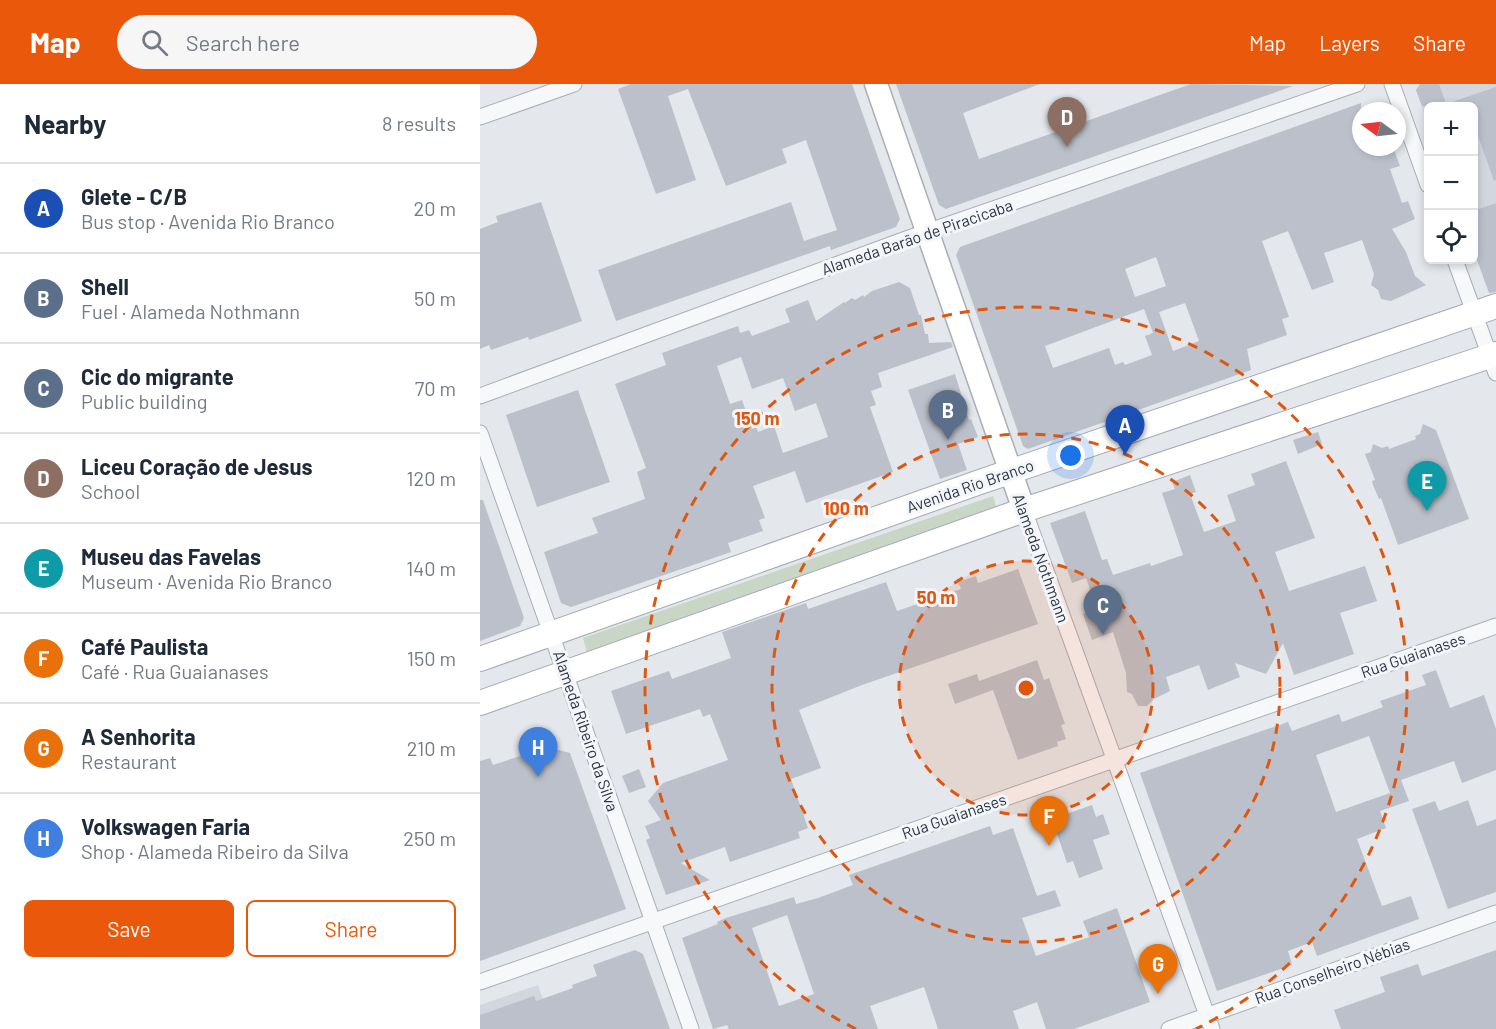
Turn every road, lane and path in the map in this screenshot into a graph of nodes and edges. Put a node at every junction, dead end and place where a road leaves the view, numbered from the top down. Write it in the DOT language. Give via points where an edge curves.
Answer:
graph roads {
  1 [pos="574,84"];
  2 [pos="876,84"];
  3 [pos="1357,84"];
  4 [pos="1392,84"];
  5 [pos="480,117"];
  6 [pos="1424,175"];
  7 [pos="928,232"];
  8 [pos="1457,264"];
  9 [pos="1485,309"];
  10 [pos="1494,361"];
  11 [pos="480,396"];
  12 [pos="480,433"];
  13 [pos="1011,472"];
  14 [pos="1024,510"];
  15 [pos="1496,626"];
  16 [pos="552,633"];
  17 [pos="480,659"];
  18 [pos="566,674"];
  19 [pos="480,703"];
  20 [pos="1114,760"];
  21 [pos="1496,913"];
  22 [pos="652,922"];
  23 [pos="480,982"];
  24 [pos="1210,1022"];
  25 [pos="691,1029"];
  26 [pos="1169,1029"];
  1 -- 5 [label="street"];
  2 -- 7 [label="street, Alameda Nothmann"];
  3 -- 7 [label="street, Alameda Barão de Piracicaba"];
  4 -- 6 [label="street"];
  7 -- 11 [label="street, Alameda Barão de Piracicaba"];
  7 -- 13 [label="street, Alameda Nothmann"];
  8 -- 9 [label="street"];
  9 -- 10 [label="street"];
  9 -- 13 [label="main road, Avenida Rio Branco"];
  10 -- 14 [label="main road"];
  12 -- 16 [label="street, Alameda Ribeiro da Silva"];
  13 -- 14 [label="street, Alameda Nothmann"];
  13 -- 16 [label="main road, Avenida Rio Branco"];
  14 -- 18 [label="main road"];
  14 -- 20 [label="street, Alameda Nothmann"];
  15 -- 20 [label="street, Rua Guaianases" via="1257,717"];
  16 -- 17 [label="main road, Avenida Rio Branco"];
  16 -- 18 [label="street, Alameda Ribeiro da Silva"];
  18 -- 19 [label="main road"];
  18 -- 22 [label="street, Alameda Ribeiro da Silva"];
  20 -- 22 [label="street, Rua Guaianases"];
  20 -- 24 [label="street, Alameda Nothmann"];
  21 -- 24 [label="street, Rua Conselheiro Nébias"];
  22 -- 23 [label="street, Rua Guaianases"];
  22 -- 25 [label="street, Alameda Ribeiro da Silva"];
  24 -- 26 [label="street, Rua Conselheiro Nébias"];
}
